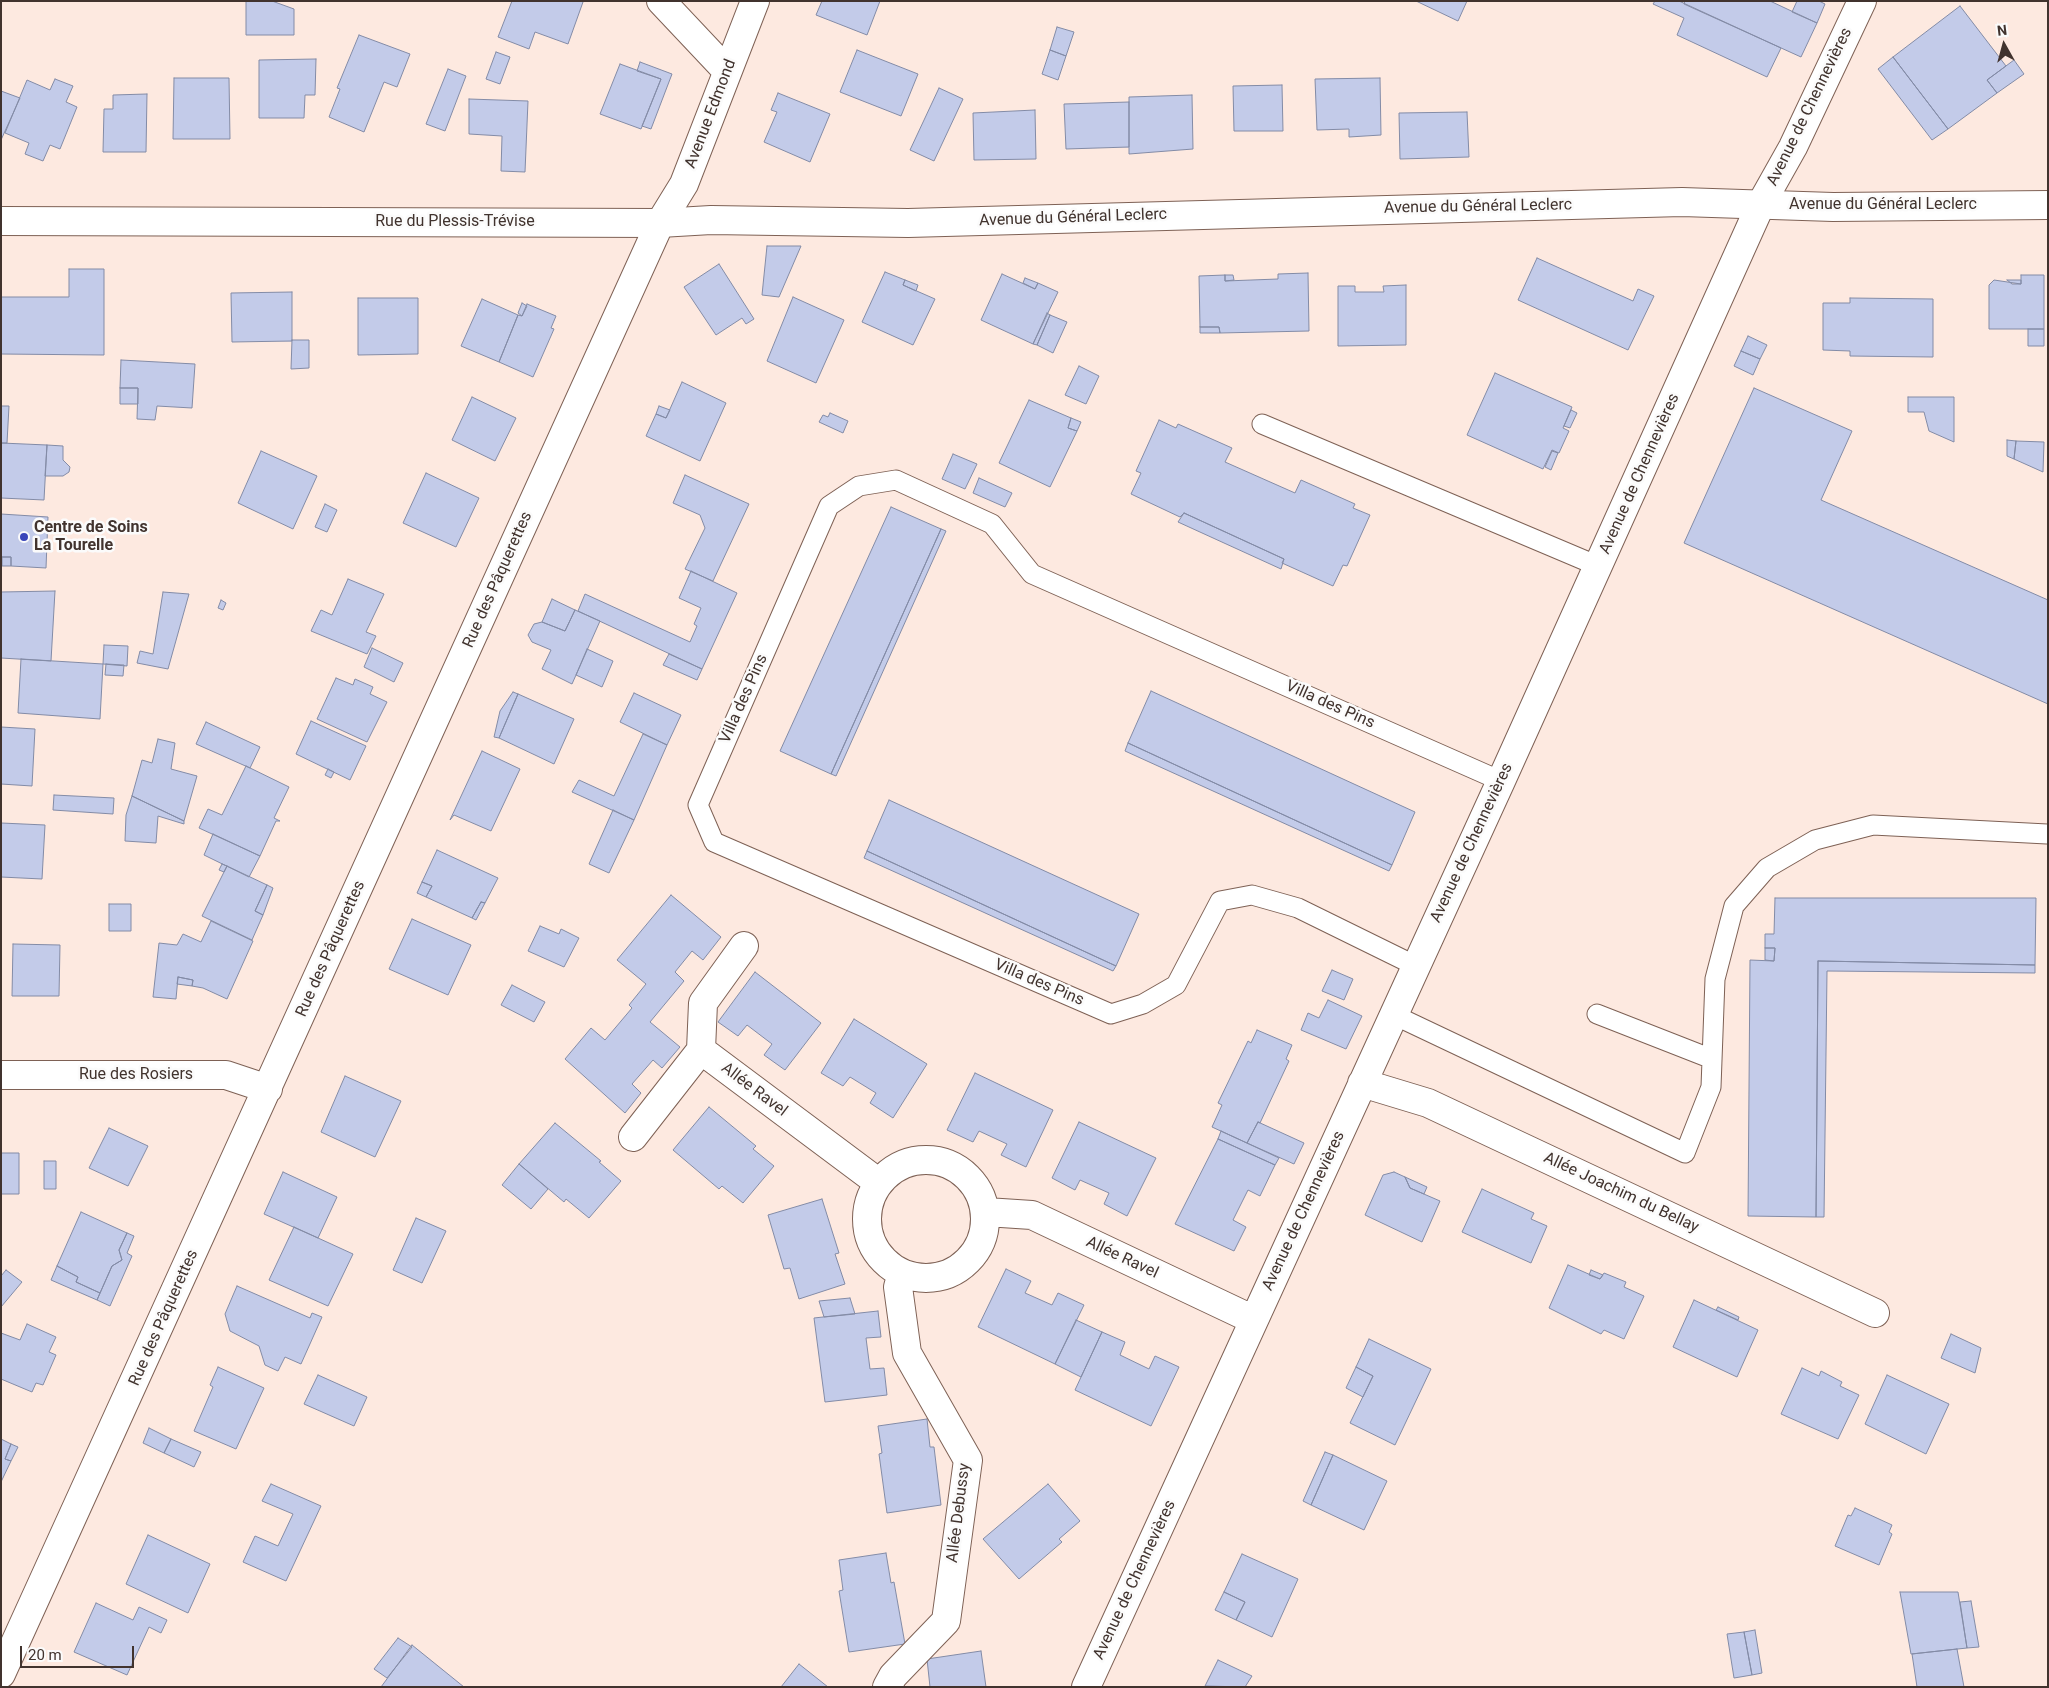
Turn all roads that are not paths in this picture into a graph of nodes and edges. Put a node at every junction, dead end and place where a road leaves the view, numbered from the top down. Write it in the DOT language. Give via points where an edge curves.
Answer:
graph roads {
  1 [pos="661,1"];
  2 [pos="755,1"];
  3 [pos="1862,1"];
  4 [pos="727,71"];
  5 [pos="1761,204"];
  6 [pos="2048,205"];
  7 [pos="1,221"];
  8 [pos="660,223"];
  9 [pos="908,223"];
  10 [pos="1262,424"];
  11 [pos="1598,566"];
  12 [pos="1501,781"];
  13 [pos="2047,834"];
  14 [pos="744,946"];
  15 [pos="1416,966"];
  16 [pos="1597,1014"];
  17 [pos="1394,1015"];
  18 [pos="701,1050"];
  19 [pos="1712,1059"];
  20 [pos="1,1075"];
  21 [pos="1362,1083"];
  22 [pos="268,1090"];
  23 [pos="633,1137"];
  24 [pos="879,1183"];
  25 [pos="986,1212"];
  26 [pos="902,1273"];
  27 [pos="1875,1313"];
  28 [pos="1254,1320"];
  29 [pos="1,1674"];
  30 [pos="887,1687"];
  31 [pos="1086,1687"];
  1 -- 4 [label="street"];
  2 -- 4 [label="street, Avenue Edmond"];
  3 -- 5 [label="street, Avenue de Chennevières" via="1793,147"];
  4 -- 8 [label="street, Avenue Edmond" via="684,184"];
  5 -- 6 [label="street, Avenue du Général Leclerc" via="1832,207"];
  5 -- 9 [label="street, Avenue du Général Leclerc" via="1682,202"];
  5 -- 11 [label="street, Avenue de Chennevières"];
  7 -- 8 [label="street, Rue du Plessis-Trévise"];
  8 -- 9 [label="street, Rue du Plessis-Trévise" via="711,220"];
  8 -- 22 [label="street, Rue des Pâquerettes"];
  10 -- 11 [label="lane"];
  11 -- 12 [label="street, Avenue de Chennevières"];
  12 -- 15 [label="street, Avenue de Chennevières"];
  12 -- 15 [label="lane, Villa des Pins" via="1032,574 992,524 896,480 859,486 829,506 698,805 714,842 1111,1014 1143,1004 1176,985 1220,901 1252,895 1298,908"];
  13 -- 19 [label="lane" via="1873,825 1815,840 1767,868 1734,906 1716,979"];
  14 -- 18 [label="street" via="703,1003"];
  15 -- 17 [label="street, Avenue de Chennevières"];
  16 -- 19 [label="lane"];
  17 -- 19 [label="lane" via="1685,1153 1711,1087"];
  17 -- 21 [label="street, Avenue de Chennevières"];
  18 -- 23 [label="street"];
  18 -- 24 [label="street, Allée Ravel"];
  20 -- 22 [label="street, Rue des Rosiers" via="226,1075"];
  21 -- 27 [label="street, Allée Joachim du Bellay" via="1428,1102"];
  21 -- 28 [label="street, Avenue de Chennevières"];
  22 -- 29 [label="street, Rue des Pâquerettes"];
  24 -- 25 [label="street" via="897,1167 919,1160 942,1162 963,1172 978,1190"];
  24 -- 26 [label="street" via="868,1203 867,1226 874,1248 889,1266"];
  25 -- 26 [label="street" via="984,1235 974,1256 956,1272 933,1279"];
  25 -- 28 [label="street, Allée Ravel" via="1032,1215"];
  26 -- 30 [label="street, Allée Debussy" via="898,1288 907,1353 968,1460 946,1621 893,1676"];
  28 -- 31 [label="street, Avenue de Chennevières"];
}
